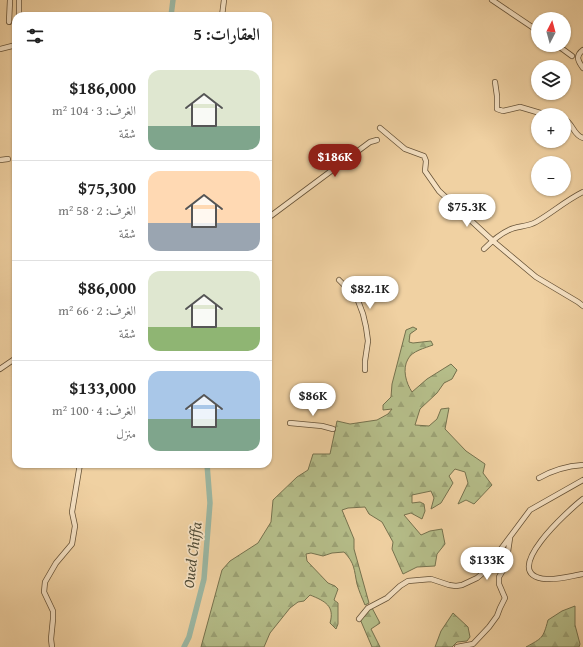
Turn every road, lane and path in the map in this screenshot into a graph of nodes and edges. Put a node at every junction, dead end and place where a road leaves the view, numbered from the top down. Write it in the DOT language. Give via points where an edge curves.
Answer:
graph roads {
  1 [pos="10,0"];
  2 [pos="20,0"];
  3 [pos="224,0"];
  4 [pos="492,0"];
  5 [pos="19,12"];
  6 [pos="222,12"];
  7 [pos="10,22"];
  8 [pos="531,26"];
  9 [pos="12,46"];
  10 [pos="0,49"];
  11 [pos="583,50"];
  12 [pos="567,52"];
  13 [pos="572,56"];
  14 [pos="583,68"];
  15 [pos="495,82"];
  16 [pos="531,110"];
  17 [pos="571,126"];
  18 [pos="380,128"];
  19 [pos="583,138"];
  20 [pos="377,140"];
  21 [pos="8,159"];
  22 [pos="0,160"];
  23 [pos="583,192"];
  24 [pos="272,215"];
  25 [pos="493,241"];
  26 [pos="484,249"];
  27 [pos="339,280"];
  28 [pos="583,306"];
  29 [pos="12,361"];
  30 [pos="0,369"];
  31 [pos="365,370"];
  32 [pos="290,422"];
  33 [pos="333,429"];
  34 [pos="583,465"];
  35 [pos="79,468"];
  36 [pos="539,478"];
  37 [pos="583,480"];
  38 [pos="583,499"];
  39 [pos="511,537"];
  40 [pos="583,574"];
  41 [pos="359,619"];
  42 [pos="52,647"];
  43 [pos="457,647"];
  1 -- 7 [label="street"];
  2 -- 5 [label="street"];
  3 -- 6 [label="street"];
  4 -- 8 [label="street"];
  9 -- 10 [label="street"];
  11 -- 14 [label="street" via="578,57"];
  12 -- 13 [label="street"];
  15 -- 16 [label="street" via="497,109 503,111 520,107"];
  17 -- 19 [label="street" via="576,134"];
  18 -- 25 [label="street" via="405,149 424,156 425,171 439,191"];
  20 -- 24 [label="street" via="370,142"];
  21 -- 22 [label="street"];
  23 -- 25 [label="street" via="537,222 508,230"];
  25 -- 26 [label="street"];
  25 -- 28 [label="street" via="536,276"];
  27 -- 31 [label="street" via="357,298 363,314 368,341"];
  29 -- 30 [label="street"];
  32 -- 33 [label="street"];
  34 -- 36 [label="street" via="565,466"];
  35 -- 42 [label="street" via="72,512 76,526 72,544 56,563 45,582 44,592 53,611"];
  37 -- 39 [label="street" via="530,510"];
  38 -- 40 [label="street" via="557,521 530,558 528,566 531,573 545,579"];
  39 -- 41 [label="street" via="477,578 456,586 426,578 408,581 387,598 368,608"];
  39 -- 43 [label="street" via="506,564 499,577 505,598 497,616 473,644"];
}
